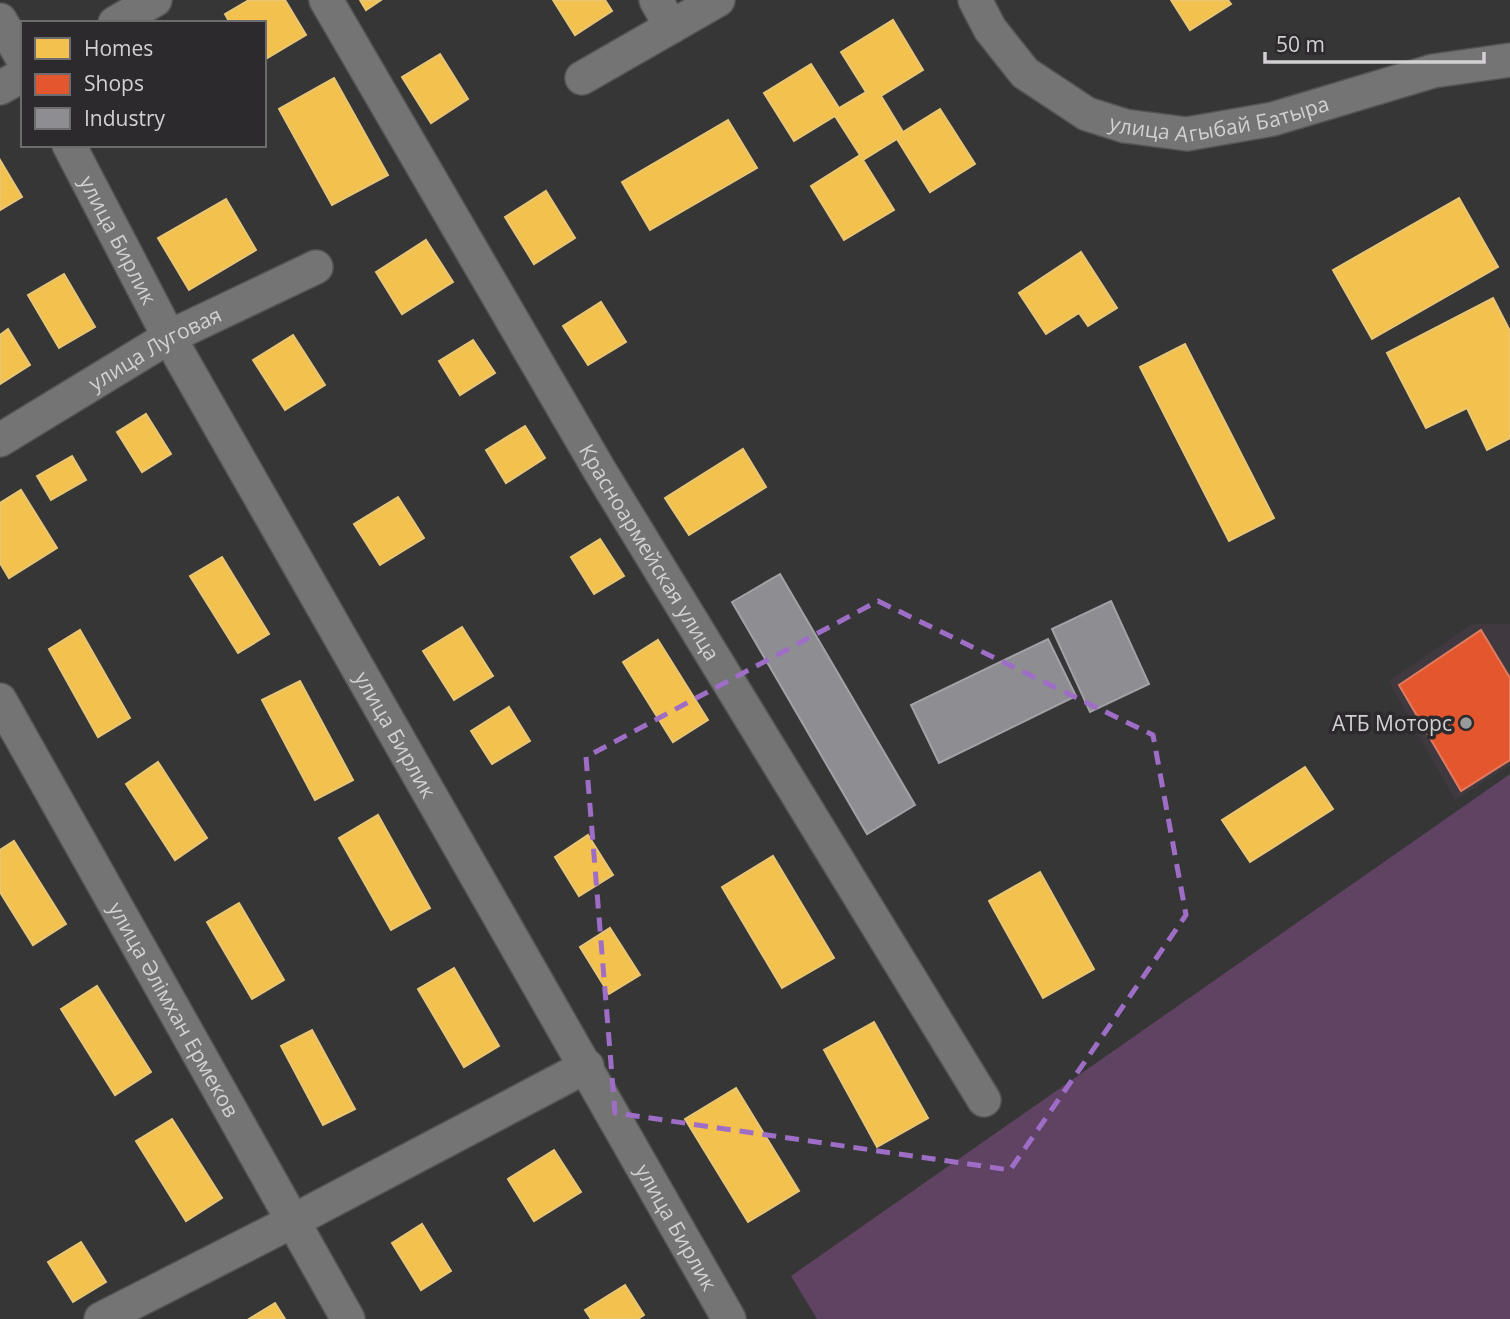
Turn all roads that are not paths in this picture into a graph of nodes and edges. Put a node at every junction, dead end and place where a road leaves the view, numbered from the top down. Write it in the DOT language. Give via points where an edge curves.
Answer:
graph roads {
  1 [pos="155,0"];
  2 [pos="327,0"];
  3 [pos="718,0"];
  4 [pos="975,0"];
  5 [pos="663,14"];
  6 [pos="0,20"];
  7 [pos="118,21"];
  8 [pos="21,56"];
  9 [pos="1510,60"];
  10 [pos="21,76"];
  11 [pos="582,78"];
  12 [pos="0,88"];
  13 [pos="70,147"];
  14 [pos="316,267"];
  15 [pos="169,337"];
  16 [pos="0,440"];
  17 [pos="0,700"];
  18 [pos="587,1066"];
  19 [pos="984,1100"];
  20 [pos="293,1222"];
  21 [pos="102,1319"];
  22 [pos="348,1319"];
  23 [pos="729,1319"];
  1 -- 7 [label="street"];
  2 -- 19 [label="street, Красноармейская улица" via="600,471"];
  3 -- 5 [label="street"];
  4 -- 9 [label="street, улица Агыбай Батыра" via="990,29 1025,73 1087,114 1125,126 1187,134 1273,119 1433,71"];
  5 -- 11 [label="street"];
  6 -- 8 [label="street"];
  10 -- 12 [label="street"];
  13 -- 15 [label="street, улица Бирлик"];
  14 -- 15 [label="street, улица Луговая"];
  15 -- 16 [label="street, улица Луговая"];
  15 -- 18 [label="street, улица Бирлик"];
  17 -- 20 [label="street, улица Әлімхан Ермеков"];
  18 -- 20 [label="street"];
  18 -- 23 [label="street, улица Бирлик"];
  20 -- 21 [label="street"];
  20 -- 22 [label="street, улица Әлімхан Ермеков"];
}
